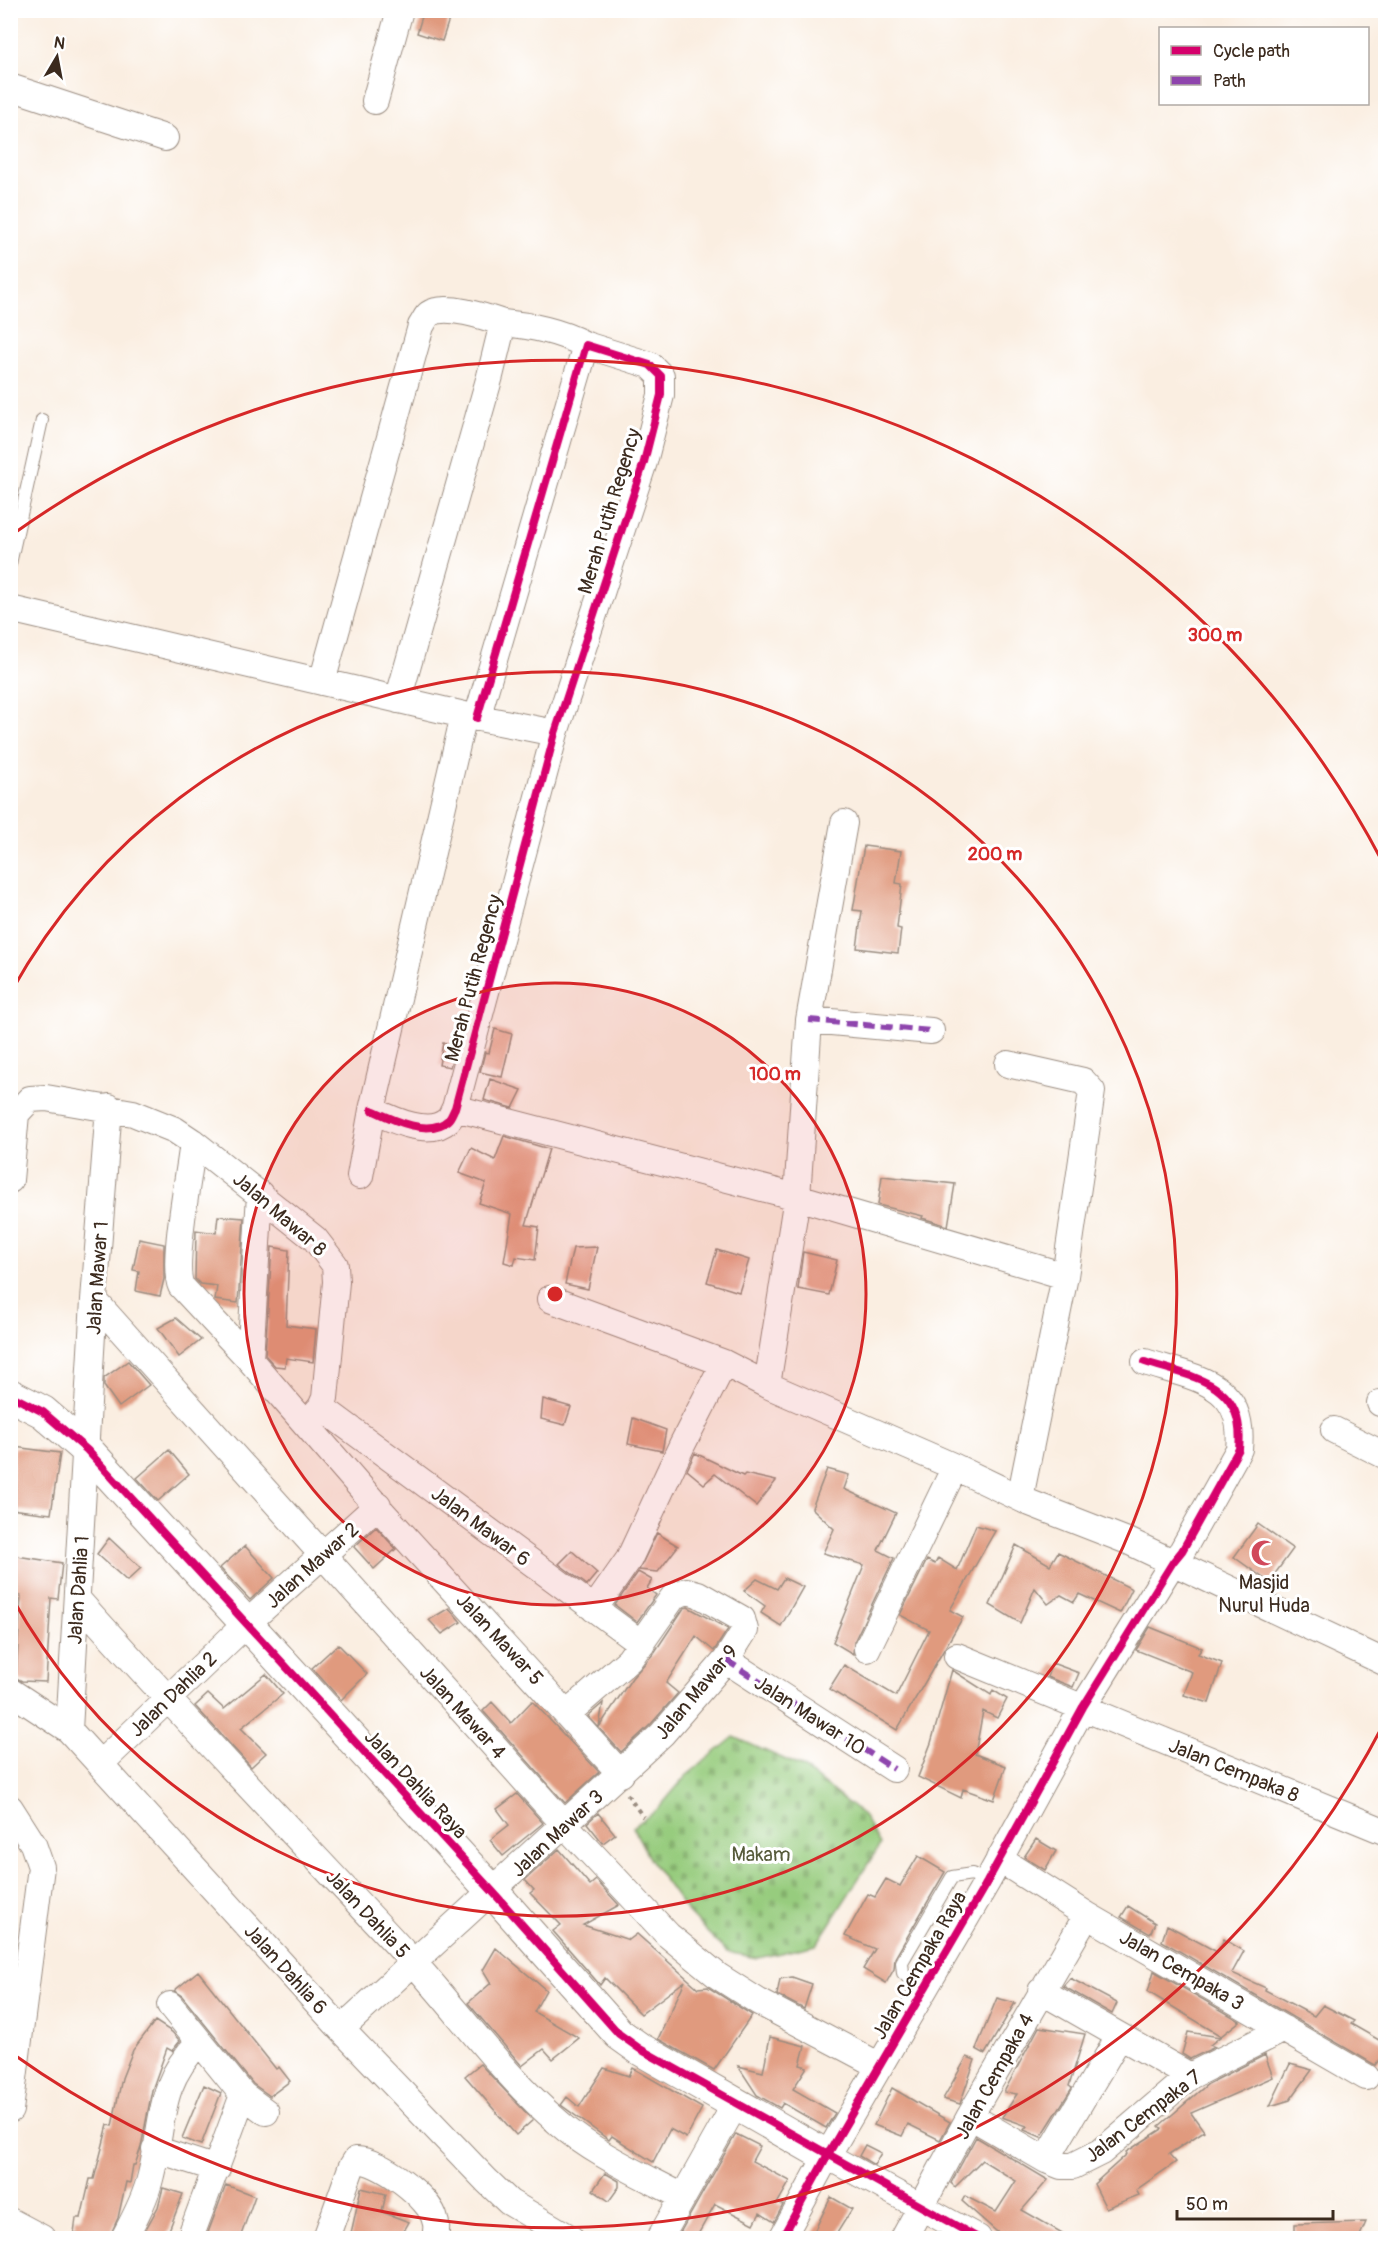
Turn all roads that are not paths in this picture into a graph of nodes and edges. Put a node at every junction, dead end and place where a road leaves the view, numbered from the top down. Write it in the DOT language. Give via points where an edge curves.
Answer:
graph roads {
  1 [pos="400,10"];
  2 [pos="10,87"];
  3 [pos="375,101"];
  4 [pos="165,138"];
  5 [pos="503,322"];
  6 [pos="586,345"];
  7 [pos="42,420"];
  8 [pos="10,564"];
  9 [pos="10,609"];
  10 [pos="322,682"];
  11 [pos="398,700"];
  12 [pos="471,717"];
  13 [pos="555,733"];
  14 [pos="844,823"];
  15 [pos="809,1020"];
  16 [pos="931,1031"];
  17 [pos="1008,1064"];
  18 [pos="109,1107"];
  19 [pos="455,1108"];
  20 [pos="372,1110"];
  21 [pos="193,1142"];
  22 [pos="360,1176"];
  23 [pos="10,1180"];
  24 [pos="260,1194"];
  25 [pos="796,1197"];
  26 [pos="1065,1276"];
  27 [pos="550,1299"];
  28 [pos="94,1300"];
  29 [pos="250,1360"];
  30 [pos="1145,1362"];
  31 [pos="724,1363"];
  32 [pos="767,1385"];
  33 [pos="10,1395"];
  34 [pos="314,1415"];
  35 [pos="1334,1430"];
  36 [pos="87,1450"];
  37 [pos="1386,1456"];
  38 [pos="954,1467"];
  39 [pos="1020,1498"];
  40 [pos="378,1505"];
  41 [pos="322,1556"];
  42 [pos="1173,1562"];
  43 [pos="78,1599"];
  44 [pos="594,1609"];
  45 [pos="246,1624"];
  46 [pos="642,1644"];
  47 [pos="867,1649"];
  48 [pos="957,1656"];
  49 [pos="726,1660"];
  50 [pos="1386,1663"];
  51 [pos="10,1691"];
  52 [pos="167,1700"];
  53 [pos="1083,1707"];
  54 [pos="568,1713"];
  55 [pos="69,1730"];
  56 [pos="100,1764"];
  57 [pos="894,1769"];
  58 [pos="621,1774"];
  59 [pos="10,1808"];
  60 [pos="564,1825"];
  61 [pos="1386,1832"];
  62 [pos="999,1859"];
  63 [pos="493,1892"];
  64 [pos="1087,1915"];
  65 [pos="414,1964"];
  66 [pos="1041,1991"];
  67 [pos="170,2005"];
  68 [pos="341,2029"];
  69 [pos="1284,2029"];
  70 [pos="1119,2037"];
  71 [pos="199,2042"];
  72 [pos="880,2066"];
  73 [pos="1190,2076"];
  74 [pos="1366,2077"];
  75 [pos="243,2095"];
  76 [pos="736,2103"];
  77 [pos="10,2110"];
  78 [pos="266,2112"];
  79 [pos="970,2116"];
  80 [pos="155,2149"];
  81 [pos="827,2156"];
  82 [pos="1046,2160"];
  83 [pos="217,2169"];
  84 [pos="683,2198"];
  85 [pos="921,2206"];
  86 [pos="10,2221"];
  87 [pos="42,2238"];
  88 [pos="124,2238"];
  89 [pos="190,2238"];
  90 [pos="326,2238"];
  91 [pos="435,2238"];
  92 [pos="570,2238"];
  93 [pos="660,2238"];
  94 [pos="782,2238"];
  95 [pos="903,2238"];
  96 [pos="978,2238"];
  1 -- 3 [label="street"];
  2 -- 4 [label="street"];
  5 -- 6 [label="street, Merah Putih Regency" via="568,335"];
  5 -- 10 [label="street, Merah Putih Regency" via="442,309 428,315 422,326"];
  5 -- 11 [label="street"];
  6 -- 12 [label="street"];
  6 -- 13 [label="street, Merah Putih Regency" via="650,365 661,376 661,395 644,462"];
  7 -- 8 [label="lane"];
  9 -- 10 [label="street"];
  10 -- 11 [label="street"];
  11 -- 12 [label="street"];
  12 -- 13 [label="street"];
  12 -- 20 [label="street"];
  13 -- 19 [label="street, Merah Putih Regency"];
  14 -- 15 [label="street"];
  15 -- 16 [label="street"];
  15 -- 25 [label="street"];
  17 -- 26 [label="street" via="1083,1081 1092,1091"];
  18 -- 21 [label="street, Jalan Mawar 8" via="154,1121"];
  18 -- 23 [label="street, Jalan Mawar 8" via="46,1098 21,1106 14,1125"];
  18 -- 28 [label="street, Jalan Mawar 1"];
  19 -- 20 [label="street" via="448,1121 421,1127"];
  19 -- 25 [label="street"];
  20 -- 22 [label="street"];
  21 -- 24 [label="street, Jalan Mawar 8"];
  21 -- 29 [label="street" via="178,1280"];
  24 -- 29 [label="street"];
  24 -- 34 [label="street, Jalan Mawar 8" via="315,1239 335,1265 327,1378"];
  25 -- 26 [label="street"];
  25 -- 32 [label="street"];
  26 -- 39 [label="street"];
  27 -- 31 [label="street"];
  28 -- 36 [label="street, Jalan Mawar 1"];
  28 -- 41 [label="street, Jalan Mawar 4"];
  29 -- 34 [label="street"];
  30 -- 42 [label="street, Jalan Cempaka Raya" via="1212,1383 1227,1396 1241,1435 1239,1449"];
  31 -- 32 [label="street"];
  31 -- 44 [label="street" via="629,1559"];
  32 -- 38 [label="street"];
  33 -- 36 [label="street, Jalan Dahlia Raya" via="43,1412"];
  34 -- 40 [label="street, Jalan Mawar 5"];
  34 -- 44 [label="street, Jalan Mawar 6"];
  35 -- 37 [label="street"];
  36 -- 43 [label="street, Jalan Dahlia 1"];
  36 -- 45 [label="street, Jalan Dahlia Raya"];
  38 -- 39 [label="street"];
  38 -- 47 [label="street"];
  39 -- 42 [label="street"];
  40 -- 41 [label="street, Jalan Mawar 2"];
  40 -- 54 [label="street, Jalan Mawar 5"];
  41 -- 45 [label="street, Jalan Mawar 2"];
  41 -- 60 [label="street, Jalan Mawar 4"];
  42 -- 50 [label="street"];
  42 -- 53 [label="street, Jalan Cempaka Raya"];
  43 -- 52 [label="street, Jalan Dahlia 5"];
  43 -- 55 [label="street, Jalan Dahlia 1"];
  44 -- 46 [label="street, Jalan Mawar 6"];
  45 -- 52 [label="street, Jalan Dahlia 2"];
  45 -- 63 [label="street, Jalan Dahlia Raya"];
  46 -- 49 [label="street, Jalan Mawar 9" via="674,1596 687,1591 734,1613 746,1624"];
  46 -- 54 [label="street, Jalan Mawar 9" via="615,1674"];
  48 -- 53 [label="street, Jalan Cempaka 8"];
  49 -- 57 [label="street, Jalan Mawar 10"];
  49 -- 58 [label="street, Jalan Mawar 9" via="684,1711"];
  51 -- 55 [label="street, Jalan Dahlia 6"];
  52 -- 56 [label="street, Jalan Dahlia 2"];
  52 -- 65 [label="street, Jalan Dahlia 5"];
  53 -- 61 [label="street, Jalan Cempaka 8"];
  53 -- 62 [label="street, Jalan Cempaka Raya"];
  54 -- 58 [label="street, Jalan Mawar 5"];
  55 -- 56 [label="street, Jalan Dahlia 6"];
  56 -- 68 [label="street, Jalan Dahlia 6"];
  58 -- 60 [label="street, Jalan Mawar 3"];
  59 -- 77 [label="street" via="33,1844 41,1868"];
  60 -- 63 [label="street, Jalan Mawar 3"];
  60 -- 72 [label="street, Jalan Mawar 4" via="693,1958 759,2002"];
  62 -- 64 [label="street, Jalan Cempaka 3"];
  62 -- 72 [label="street, Jalan Cempaka Raya"];
  63 -- 65 [label="street, Jalan Mawar 3"];
  63 -- 76 [label="street, Jalan Dahlia Raya" via="619,2034"];
  64 -- 66 [label="street, Jalan Cempaka 4"];
  64 -- 69 [label="street, Jalan Cempaka 3"];
  65 -- 68 [label="street, Jalan Mawar 3"];
  65 -- 84 [label="street, Jalan Dahlia 5" via="559,2124"];
  66 -- 70 [label="street"];
  66 -- 79 [label="street, Jalan Cempaka 4"];
  67 -- 71 [label="street"];
  68 -- 92 [label="street, Jalan Dahlia 6" via="509,2202"];
  69 -- 73 [label="street, Jalan Cempaka 7"];
  69 -- 74 [label="street, Jalan Cempaka 3"];
  70 -- 73 [label="street"];
  70 -- 82 [label="street"];
  71 -- 75 [label="street"];
  71 -- 80 [label="street" via="173,2076 163,2103"];
  72 -- 81 [label="street, Jalan Cempaka Raya"];
  73 -- 82 [label="street, Jalan Cempaka 7" via="1086,2162 1067,2166"];
  75 -- 78 [label="street"];
  75 -- 83 [label="street"];
  76 -- 81 [label="street, Jalan Dahlia Raya"];
  76 -- 84 [label="street"];
  79 -- 82 [label="street, Jalan Cempaka 7"];
  79 -- 85 [label="street, Jalan Cempaka 4"];
  80 -- 83 [label="street"];
  80 -- 88 [label="street" via="147,2191"];
  81 -- 85 [label="street"];
  81 -- 94 [label="street, Jalan Cempaka Raya"];
  83 -- 89 [label="street"];
  84 -- 93 [label="street"];
  85 -- 95 [label="street, Jalan Cempaka 4"];
  85 -- 96 [label="street"];
  86 -- 87 [label="street"];
  90 -- 91 [label="street" via="351,2168 356,2160 365,2160 378,2164 429,2206 435,2219"];
}
